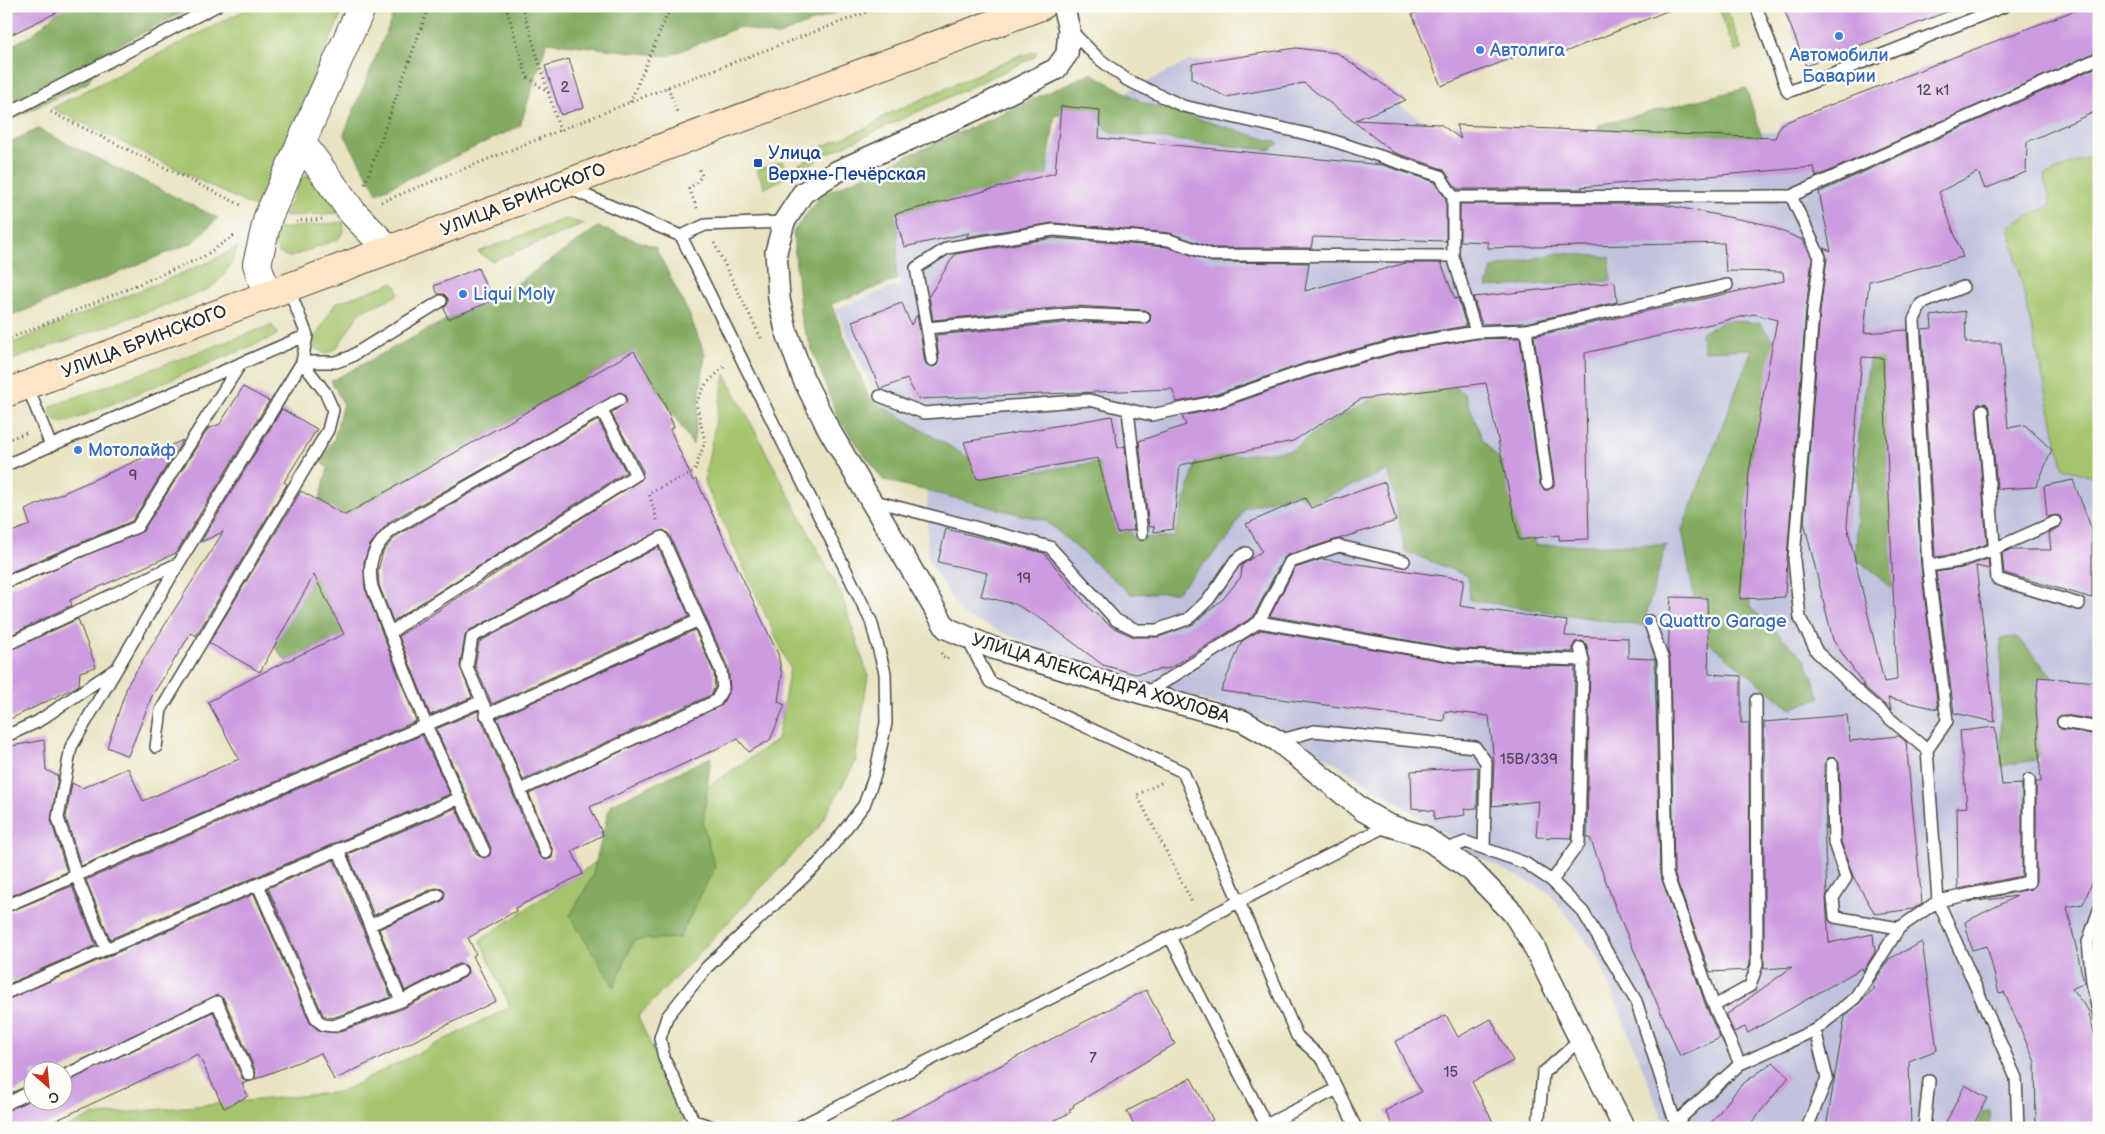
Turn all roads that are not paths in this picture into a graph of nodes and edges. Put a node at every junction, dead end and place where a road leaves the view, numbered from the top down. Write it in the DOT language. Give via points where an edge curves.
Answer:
graph roads {
  1 [pos="216,6"];
  2 [pos="362,6"];
  3 [pos="1041,6"];
  4 [pos="1063,6"];
  5 [pos="1756,6"];
  6 [pos="2005,6"];
  7 [pos="1069,29"];
  8 [pos="2099,58"];
  9 [pos="6,114"];
  10 [pos="302,143"];
  11 [pos="561,185"];
  12 [pos="1791,196"];
  13 [pos="1453,197"];
  14 [pos="784,222"];
  15 [pos="681,236"];
  16 [pos="389,250"];
  17 [pos="1453,256"];
  18 [pos="1727,286"];
  19 [pos="1963,287"];
  20 [pos="278,291"];
  21 [pos="440,301"];
  22 [pos="1144,317"];
  23 [pos="927,328"];
  24 [pos="1526,330"];
  25 [pos="1476,332"];
  26 [pos="307,335"];
  27 [pos="932,360"];
  28 [pos="302,362"];
  29 [pos="241,363"];
  30 [pos="17,389"];
  31 [pos="880,396"];
  32 [pos="620,400"];
  33 [pos="602,410"];
  34 [pos="1128,410"];
  35 [pos="1983,410"];
  36 [pos="51,446"];
  37 [pos="6,465"];
  38 [pos="1547,483"];
  39 [pos="871,500"];
  40 [pos="2054,522"];
  41 [pos="1142,534"];
  42 [pos="1994,549"];
  43 [pos="1246,553"];
  44 [pos="1404,561"];
  45 [pos="179,563"];
  46 [pos="1928,566"];
  47 [pos="6,582"];
  48 [pos="2079,604"];
  49 [pos="699,620"];
  50 [pos="1649,621"];
  51 [pos="1259,622"];
  52 [pos="390,633"];
  53 [pos="967,637"];
  54 [pos="6,645"];
  55 [pos="1580,648"];
  56 [pos="1583,660"];
  57 [pos="118,668"];
  58 [pos="1145,694"];
  59 [pos="1756,700"];
  60 [pos="482,701"];
  61 [pos="486,715"];
  62 [pos="2063,722"];
  63 [pos="426,725"];
  64 [pos="2099,728"];
  65 [pos="6,736"];
  66 [pos="1278,741"];
  67 [pos="156,747"];
  68 [pos="1927,750"];
  69 [pos="1832,764"];
  70 [pos="2029,780"];
  71 [pos="520,790"];
  72 [pos="460,798"];
  73 [pos="1388,825"];
  74 [pos="1484,848"];
  75 [pos="338,850"];
  76 [pos="1444,850"];
  77 [pos="484,851"];
  78 [pos="546,853"];
  79 [pos="76,875"];
  80 [pos="1552,881"];
  81 [pos="258,885"];
  82 [pos="438,895"];
  83 [pos="1239,901"];
  84 [pos="1938,901"];
  85 [pos="6,906"];
  86 [pos="2099,910"];
  87 [pos="370,926"];
  88 [pos="1899,928"];
  89 [pos="1170,936"];
  90 [pos="106,949"];
  91 [pos="461,971"];
  92 [pos="6,993"];
  93 [pos="401,1002"];
  94 [pos="1714,1006"];
  95 [pos="2099,1016"];
  96 [pos="1815,1030"];
  97 [pos="1580,1040"];
  98 [pos="1740,1064"];
  99 [pos="72,1072"];
  100 [pos="248,1075"];
  101 [pos="1929,1081"];
  102 [pos="1337,1089"];
  103 [pos="22,1096"];
  104 [pos="6,1104"];
  105 [pos="695,1124"];
  106 [pos="1676,1125"];
  107 [pos="716,1128"];
  108 [pos="797,1128"];
  109 [pos="1356,1128"];
  110 [pos="1538,1128"];
  111 [pos="1624,1128"];
  112 [pos="1807,1128"];
  113 [pos="1924,1128"];
  114 [pos="2018,1128"];
  1 -- 9 [label="lane"];
  2 -- 10 [label="street"];
  3 -- 11 [label="main road, УЛИЦА БРИНСКОГО"];
  4 -- 7 [label="street, УЛИЦА АЛЕКСАНДРА ХОХЛОВА"];
  5 -- 6 [label="lane" via="1788,92"];
  7 -- 13 [label="lane" via="1098,58 1127,80 1182,106 1325,138 1440,176"];
  7 -- 14 [label="street, УЛИЦА АЛЕКСАНДРА ХОХЛОВА" via="1067,54 1056,69 977,109 836,172 804,193"];
  8 -- 12 [label="lane"];
  10 -- 16 [label="street" via="353,213"];
  10 -- 20 [label="street" via="268,217 257,264"];
  11 -- 15 [label="lane"];
  11 -- 16 [label="main road, УЛИЦА БРИНСКОГО"];
  12 -- 13 [label="lane"];
  12 -- 68 [label="lane" via="1820,258 1794,559 1800,618 1817,652"];
  13 -- 17 [label="lane"];
  14 -- 15 [label="lane" via="705,225"];
  14 -- 39 [label="street, УЛИЦА АЛЕКСАНДРА ХОХЛОВА" via="776,252 779,299 786,330 803,378 828,428"];
  15 -- 105 [label="lane" via="871,620 884,673 886,723 875,775 864,805 819,863 707,967 667,1017 660,1038 664,1058"];
  16 -- 20 [label="main road, УЛИЦА БРИНСКОГО"];
  17 -- 23 [label="lane" via="1212,255 1169,240 1053,230 947,248 916,268"];
  17 -- 25 [label="lane"];
  18 -- 24 [label="lane"];
  19 -- 46 [label="lane" via="1921,304 1914,320"];
  20 -- 26 [label="lane"];
  20 -- 30 [label="main road, УЛИЦА БРИНСКОГО"];
  21 -- 28 [label="lane" via="350,357 336,362"];
  22 -- 23 [label="lane" via="1074,314"];
  23 -- 27 [label="lane"];
  24 -- 25 [label="lane"];
  24 -- 38 [label="lane"];
  25 -- 34 [label="lane" via="1403,344 1307,370 1219,401 1151,416"];
  26 -- 28 [label="lane"];
  26 -- 29 [label="lane"];
  28 -- 45 [label="lane"];
  28 -- 67 [label="lane" via="325,392 333,410 328,430 161,710"];
  29 -- 36 [label="lane"];
  29 -- 47 [label="lane" via="137,527"];
  30 -- 36 [label="lane"];
  31 -- 34 [label="lane" via="924,413 1089,400"];
  32 -- 33 [label="lane"];
  33 -- 52 [label="lane" via="393,530 380,541 369,570 372,587"];
  33 -- 52 [label="lane" via="636,475"];
  34 -- 41 [label="lane"];
  35 -- 42 [label="lane"];
  36 -- 37 [label="lane"];
  39 -- 43 [label="lane" via="1050,547 1116,620 1136,630 1157,630 1188,618 1209,599 1235,561"];
  39 -- 53 [label="street, УЛИЦА АЛЕКСАНДРА ХОХЛОВА" via="946,628"];
  40 -- 42 [label="lane"];
  42 -- 46 [label="lane" via="1960,561"];
  42 -- 48 [label="lane" via="1997,579"];
  44 -- 51 [label="lane" via="1339,546 1290,562"];
  45 -- 54 [label="lane"];
  45 -- 57 [label="lane"];
  46 -- 68 [label="lane" via="1947,721"];
  49 -- 60 [label="lane" via="662,538 472,637 467,667"];
  49 -- 61 [label="lane"];
  49 -- 71 [label="lane" via="721,671 723,688 716,701"];
  50 -- 94 [label="lane" via="1663,660 1666,874"];
  51 -- 56 [label="lane" via="1456,656"];
  51 -- 58 [label="lane"];
  52 -- 63 [label="lane"];
  53 -- 58 [label="street, УЛИЦА АЛЕКСАНДРА ХОХЛОВА" via="992,648"];
  53 -- 83 [label="lane" via="990,682 1183,772"];
  55 -- 56 [label="lane"];
  56 -- 80 [label="lane" via="1579,843"];
  57 -- 65 [label="lane" via="37,722"];
  57 -- 79 [label="lane" via="71,747 58,818"];
  58 -- 66 [label="street, УЛИЦА АЛЕКСАНДРА ХОХЛОВА" via="1243,721"];
  59 -- 94 [label="lane" via="1757,965 1750,986"];
  60 -- 61 [label="lane"];
  60 -- 63 [label="lane"];
  61 -- 71 [label="lane"];
  62 -- 64 [label="lane"];
  63 -- 72 [label="lane"];
  63 -- 79 [label="lane"];
  66 -- 73 [label="street, УЛИЦА АЛЕКСАНДРА ХОХЛОВА" via="1364,811"];
  66 -- 74 [label="lane" via="1314,731 1475,747 1486,762"];
  68 -- 84 [label="lane"];
  69 -- 88 [label="lane" via="1834,843 1846,878 1834,898 1835,917"];
  70 -- 84 [label="lane" via="2029,882"];
  71 -- 78 [label="lane"];
  72 -- 75 [label="lane"];
  72 -- 77 [label="lane"];
  73 -- 76 [label="street, УЛИЦА АЛЕКСАНДРА ХОХЛОВА" via="1423,836"];
  73 -- 83 [label="lane"];
  74 -- 76 [label="lane" via="1466,842"];
  74 -- 80 [label="lane" via="1525,863"];
  75 -- 81 [label="lane"];
  75 -- 87 [label="lane"];
  76 -- 97 [label="street, УЛИЦА АЛЕКСАНДРА ХОХЛОВА" via="1472,871 1513,913 1531,941"];
  79 -- 85 [label="lane"];
  79 -- 90 [label="lane"];
  80 -- 106 [label="lane" via="1583,912 1636,1001"];
  81 -- 90 [label="lane"];
  81 -- 93 [label="lane" via="317,1020 333,1026"];
  82 -- 87 [label="lane"];
  83 -- 89 [label="lane"];
  83 -- 102 [label="lane" via="1297,1036 1323,1060"];
  84 -- 88 [label="lane"];
  84 -- 114 [label="lane" via="2016,1078"];
  86 -- 95 [label="lane" via="2088,942"];
  87 -- 93 [label="lane"];
  88 -- 96 [label="lane" via="1855,998"];
  89 -- 102 [label="lane" via="1266,1125"];
  89 -- 108 [label="lane"];
  90 -- 92 [label="lane"];
  91 -- 93 [label="lane"];
  94 -- 98 [label="lane"];
  96 -- 98 [label="lane"];
  96 -- 112 [label="lane" via="1827,1078"];
  97 -- 110 [label="lane" via="1543,1073"];
  97 -- 111 [label="street, УЛИЦА АЛЕКСАНДРА ХОХЛОВА"];
  98 -- 106 [label="lane"];
  99 -- 100 [label="lane" via="217,1002"];
  101 -- 113 [label="lane"];
  102 -- 109 [label="lane"];
  103 -- 104 [label="lane"];
  105 -- 107 [label="lane"];
}
